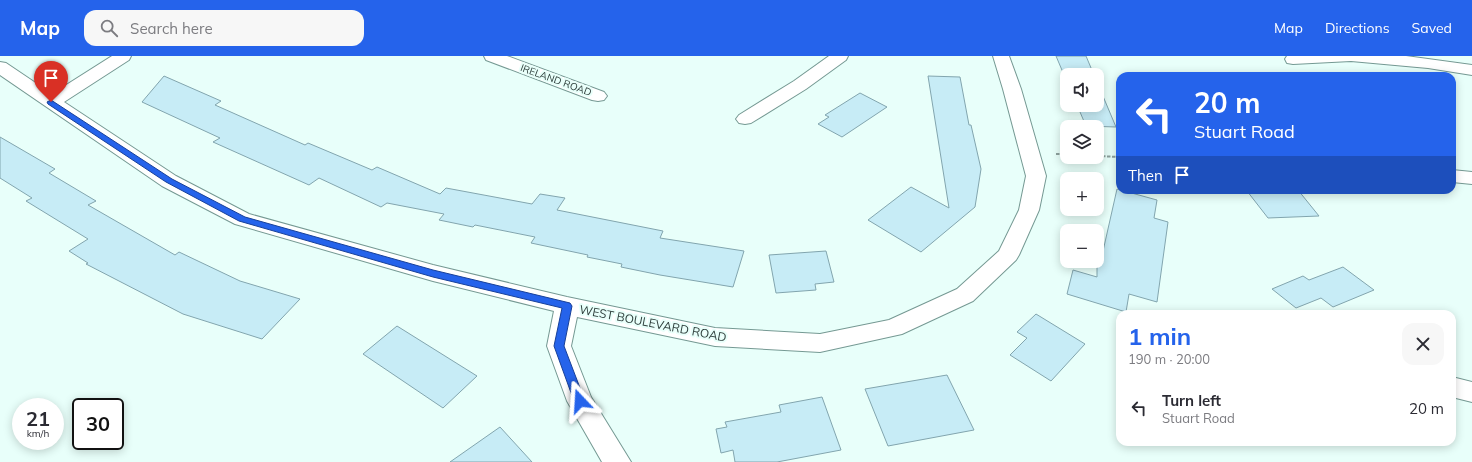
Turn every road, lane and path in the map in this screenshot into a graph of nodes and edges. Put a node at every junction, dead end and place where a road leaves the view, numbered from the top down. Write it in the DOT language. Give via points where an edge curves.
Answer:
graph roads {
  1 [pos="123,56"];
  2 [pos="492,56"];
  3 [pos="840,56"];
  4 [pos="1001,56"];
  5 [pos="1467,56"];
  6 [pos="1293,59"];
  7 [pos="0,67"];
  8 [pos="1472,67"];
  9 [pos="1472,70"];
  10 [pos="598,96"];
  11 [pos="51,102"];
  12 [pos="745,119"];
  13 [pos="1104,156"];
  14 [pos="1116,157"];
  15 [pos="1456,176"];
  16 [pos="1472,178"];
  17 [pos="567,306"];
  18 [pos="1456,388"];
  19 [pos="1472,392"];
  20 [pos="617,462"];
  1 -- 11 [label="street"];
  2 -- 10 [label="street, IRELAND ROAD"];
  3 -- 12 [label="street" via="800,85"];
  4 -- 17 [label="street, WEST BOULEVARD ROAD" via="1036,176 1029,210 1008,255 965,296 894,328 820,343 716,337"];
  5 -- 8 [label="street"];
  6 -- 9 [label="street" via="1351,56"];
  7 -- 11 [label="street, WEST BOULEVARD ROAD"];
  11 -- 17 [label="street, WEST BOULEVARD ROAD" via="169,181 242,219 433,274"];
  13 -- 14 [label="path"];
  15 -- 16 [label="street"];
  17 -- 20 [label="street" via="559,346 580,401"];
  18 -- 19 [label="street"];
}
